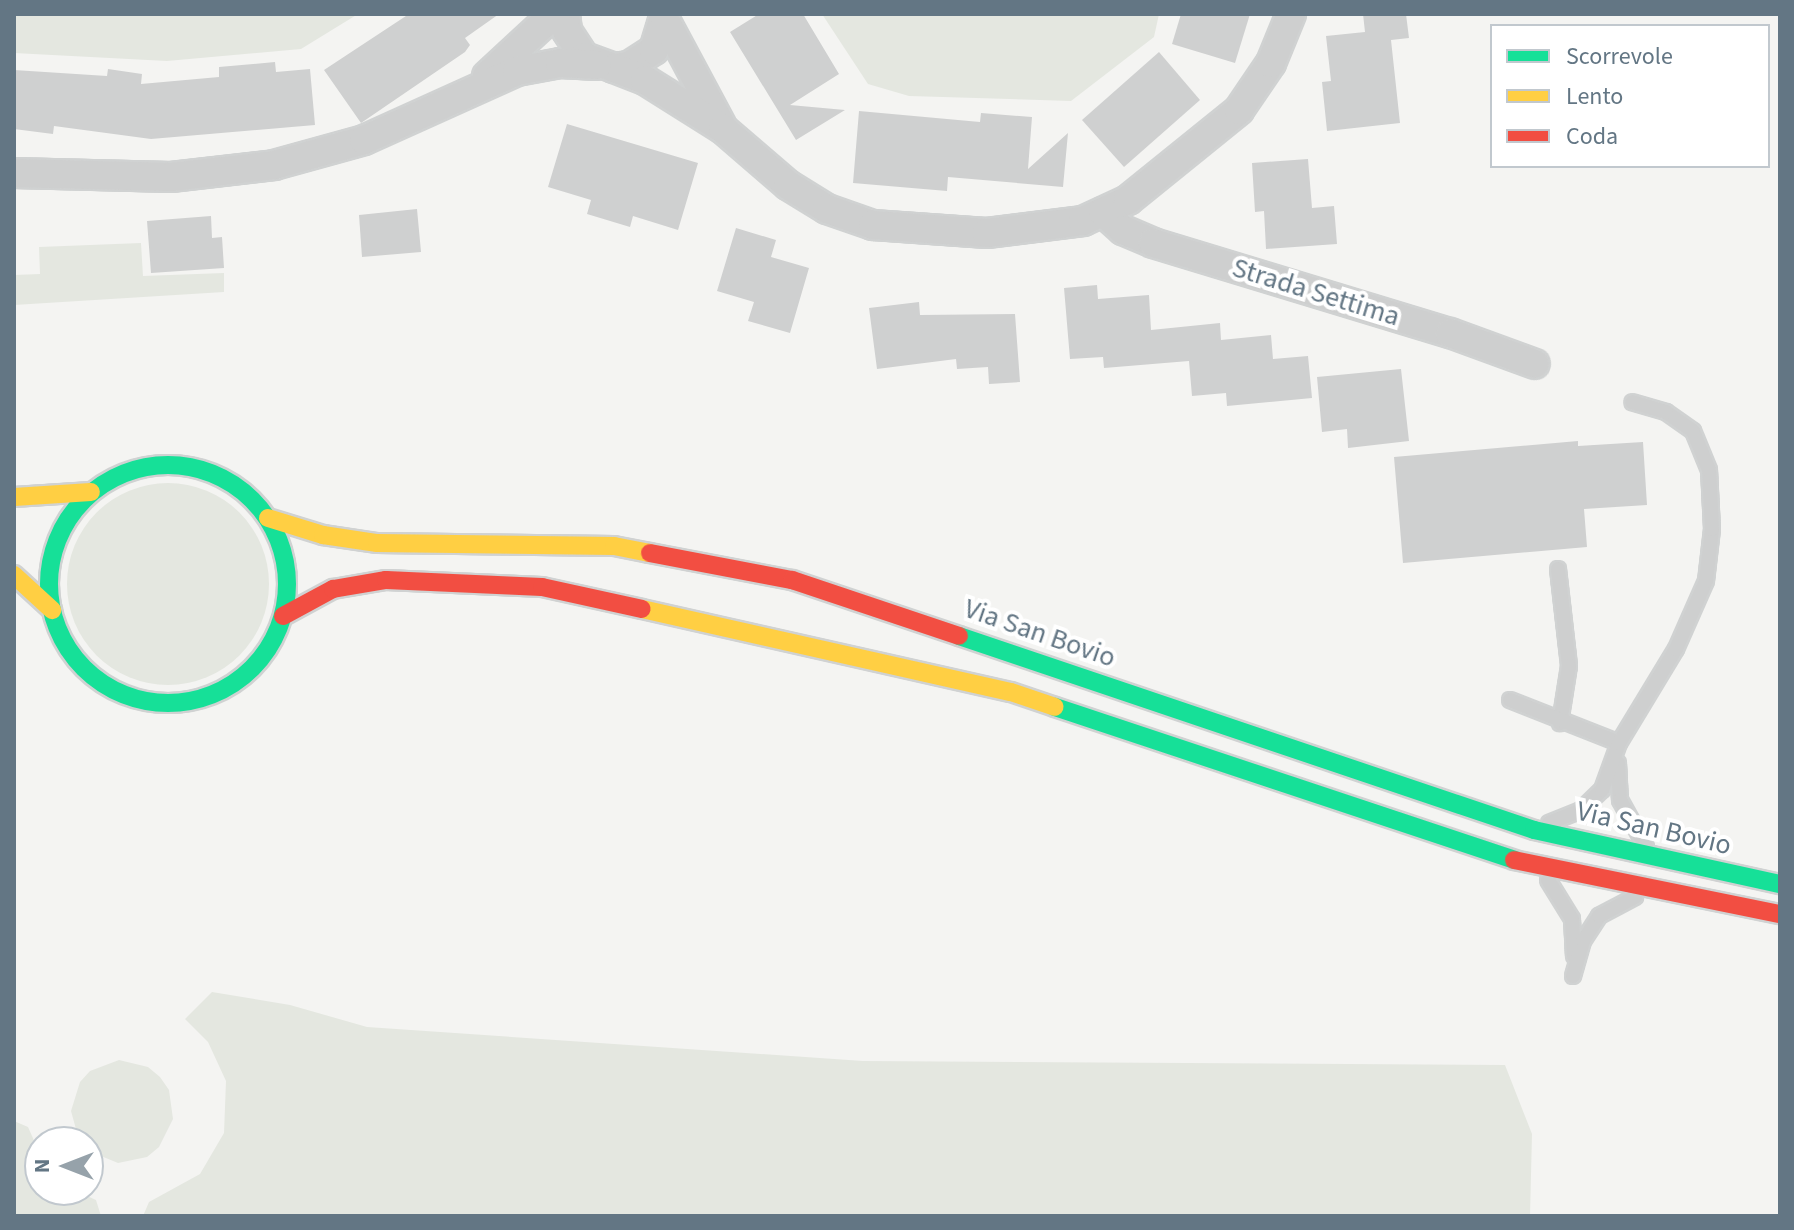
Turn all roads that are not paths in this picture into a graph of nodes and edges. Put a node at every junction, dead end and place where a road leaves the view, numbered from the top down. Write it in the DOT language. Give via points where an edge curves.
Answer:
graph roads {
  1 [pos="554,14"];
  2 [pos="565,14"];
  3 [pos="1291,14"];
  4 [pos="665,18"];
  5 [pos="606,66"];
  6 [pos="478,85"];
  7 [pos="723,129"];
  8 [pos="14,173"];
  9 [pos="1103,212"];
  10 [pos="1535,364"];
  11 [pos="1632,402"];
  12 [pos="91,492"];
  13 [pos="14,497"];
  14 [pos="268,518"];
  15 [pos="1558,569"];
  16 [pos="14,575"];
  17 [pos="52,610"];
  18 [pos="283,616"];
  19 [pos="1510,700"];
  20 [pos="1560,723"];
  21 [pos="1619,743"];
  22 [pos="1534,830"];
  23 [pos="1651,856"];
  24 [pos="1534,867"];
  25 [pos="1780,884"];
  26 [pos="1658,892"];
  27 [pos="1780,914"];
  1 -- 6 [label="street"];
  2 -- 5 [label="street" via="573,45"];
  3 -- 9 [label="street" via="1271,63 1239,110 1128,200"];
  4 -- 5 [label="street" via="654,50 629,66"];
  4 -- 7 [label="street"];
  5 -- 6 [label="street" via="560,63"];
  5 -- 7 [label="street" via="645,80"];
  6 -- 8 [label="street" via="364,140 274,165 171,177"];
  7 -- 9 [label="street" via="788,185 827,209 873,225 987,233 1043,229"];
  9 -- 10 [label="street, Strada Settima" via="1123,230 1153,243"];
  11 -- 21 [label="lane" via="1666,412 1693,431 1709,470 1712,529 1706,581 1676,649"];
  12 -- 13 [label="main road, Via San Bovio"];
  12 -- 14 [label="main road, Via San Bovio" via="131,470 186,465 225,479"];
  12 -- 17 [label="main road, Via San Bovio" via="58,537 49,584"];
  14 -- 18 [label="main road, Via San Bovio" via="287,574"];
  14 -- 22 [label="main road, Via San Bovio" via="323,535 377,543 614,546 792,580"];
  15 -- 20 [label="lane" via="1569,666"];
  16 -- 17 [label="main road, Via San Bovio"];
  17 -- 18 [label="main road, Via San Bovio" via="64,642 88,673 126,696 173,704 219,692 246,674 268,650"];
  18 -- 24 [label="main road, Via San Bovio" via="333,589 386,580 542,587 1011,692"];
  19 -- 20 [label="lane"];
  20 -- 21 [label="lane"];
  21 -- 22 [label="lane" via="1610,775 1592,802"];
  21 -- 23 [label="lane" via="1620,800"];
  22 -- 23 [label="main road, Via San Bovio"];
  23 -- 25 [label="main road, Via San Bovio"];
  24 -- 26 [label="main road, Via San Bovio"];
  24 -- 26 [label="lane" via="1555,887 1572,919 1573,976 1583,941 1599,916 1614,905"];
  26 -- 27 [label="main road, Via San Bovio"];
}
